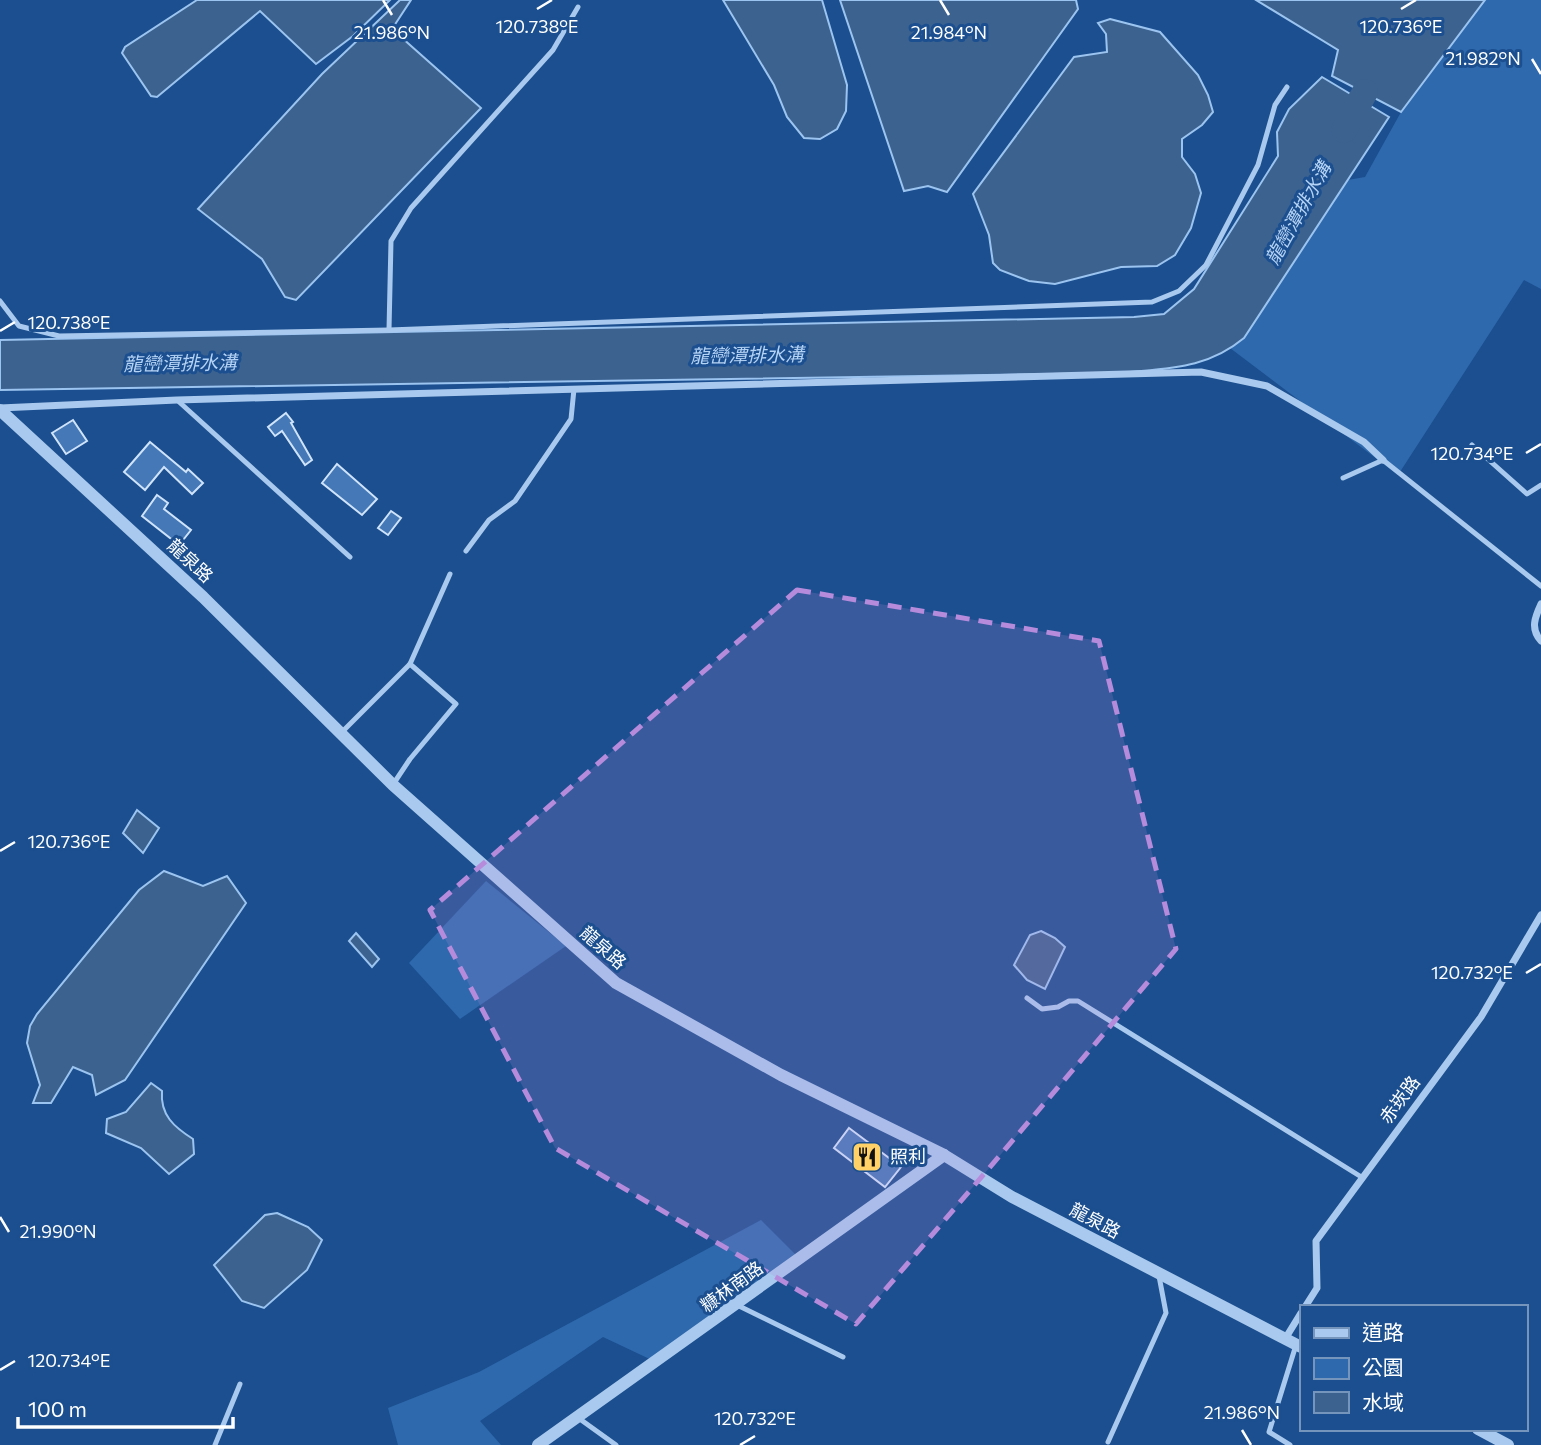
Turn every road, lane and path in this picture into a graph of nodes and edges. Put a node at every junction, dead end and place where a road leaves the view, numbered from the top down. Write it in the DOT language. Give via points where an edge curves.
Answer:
graph roads {
  1 [pos="578,6"];
  2 [pos="1287,87"];
  3 [pos="0,301"];
  4 [pos="389,330"];
  5 [pos="574,390"];
  6 [pos="177,400"];
  7 [pos="0,409"];
  8 [pos="1472,445"];
  9 [pos="1383,460"];
  10 [pos="1343,478"];
  11 [pos="1541,485"];
  12 [pos="466,551"];
  13 [pos="350,557"];
  14 [pos="450,574"];
  15 [pos="1541,586"];
  16 [pos="1541,604"];
  17 [pos="1541,641"];
  18 [pos="410,664"];
  19 [pos="340,734"];
  20 [pos="393,785"];
  21 [pos="1541,915"];
  22 [pos="1027,998"];
  23 [pos="944,1155"];
  24 [pos="1363,1178"];
  25 [pos="1159,1275"];
  26 [pos="737,1305"];
  27 [pos="1306,1305"];
  28 [pos="1300,1317"];
  29 [pos="1294,1344"];
  30 [pos="843,1357"];
  31 [pos="240,1384"];
  32 [pos="577,1417"];
  33 [pos="1482,1431"];
  34 [pos="1108,1442"];
  35 [pos="215,1445"];
  36 [pos="538,1445"];
  37 [pos="616,1445"];
  38 [pos="1290,1445"];
  39 [pos="1508,1445"];
  1 -- 4 [label="lane" via="553,50 411,208 391,241"];
  2 -- 4 [label="lane" via="1275,105 1258,165 1206,265 1179,291 1152,302"];
  3 -- 4 [label="lane" via="19,326 59,336"];
  5 -- 6 [label="street"];
  5 -- 9 [label="street" via="1201,372 1267,386 1364,442"];
  5 -- 12 [label="lane" via="571,419 515,501 489,520"];
  6 -- 7 [label="street"];
  6 -- 13 [label="lane"];
  7 -- 19 [label="street, 龍泉路" via="203,597"];
  8 -- 11 [label="lane" via="1527,494"];
  9 -- 10 [label="lane"];
  9 -- 15 [label="lane"];
  14 -- 18 [label="lane"];
  16 -- 17 [label="street" via="1533,622"];
  18 -- 19 [label="lane"];
  18 -- 20 [label="lane" via="456,704"];
  19 -- 20 [label="street, 龍泉路"];
  20 -- 23 [label="street, 龍泉路" via="616,983 781,1075"];
  21 -- 24 [label="street, 赤崁路" via="1481,1017"];
  22 -- 24 [label="lane" via="1042,1009 1078,1001"];
  23 -- 25 [label="street, 龍泉路" via="1012,1197"];
  23 -- 26 [label="street, 糠林南路"];
  24 -- 27 [label="street, 赤崁路" via="1316,1241 1317,1288"];
  25 -- 29 [label="street, 龍泉路"];
  25 -- 34 [label="lane" via="1166,1313"];
  26 -- 30 [label="lane"];
  26 -- 32 [label="street, 糠林南路"];
  28 -- 29 [label="street"];
  29 -- 38 [label="lane" via="1269,1432"];
  31 -- 35 [label="lane"];
  32 -- 36 [label="street, 糠林南路"];
  32 -- 37 [label="lane"];
  33 -- 39 [label="street"];
}
